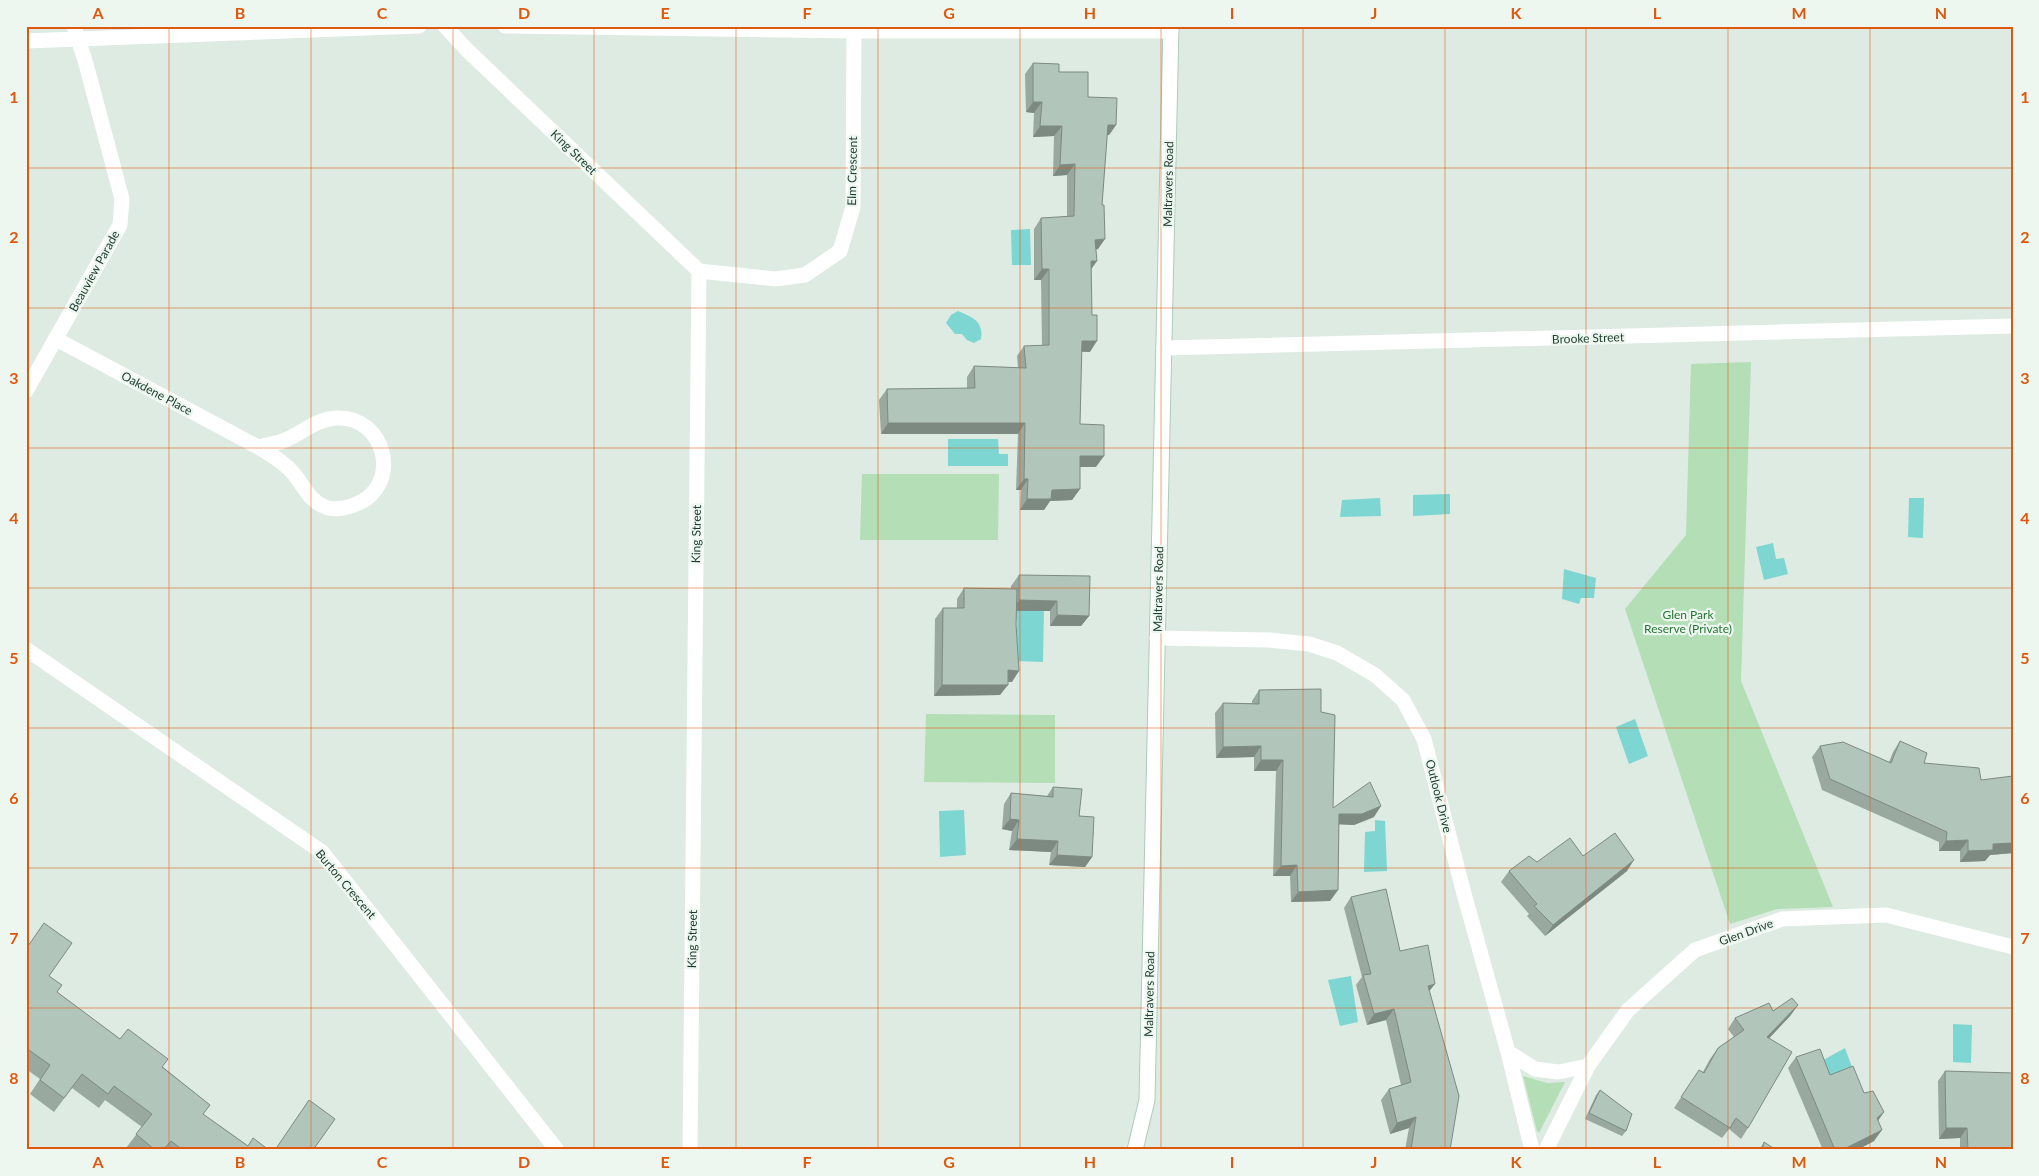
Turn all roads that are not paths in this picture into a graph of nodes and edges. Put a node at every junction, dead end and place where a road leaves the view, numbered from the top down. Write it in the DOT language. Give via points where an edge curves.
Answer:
graph roads {
  1 [pos="419,26"];
  2 [pos="445,26"];
  3 [pos="505,26"];
  4 [pos="1171,28"];
  5 [pos="854,31"];
  6 [pos="75,32"];
  7 [pos="26,41"];
  8 [pos="699,271"];
  9 [pos="2013,326"];
  10 [pos="56,339"];
  11 [pos="1164,348"];
  12 [pos="26,391"];
  13 [pos="258,447"];
  14 [pos="1157,638"];
  15 [pos="26,649"];
  16 [pos="2013,947"];
  17 [pos="1508,1052"];
  18 [pos="1588,1066"];
  19 [pos="557,1150"];
  20 [pos="690,1150"];
  21 [pos="1135,1150"];
  22 [pos="1532,1150"];
  23 [pos="1546,1150"];
  1 -- 6 [label="street"];
  2 -- 8 [label="street, King Street"];
  3 -- 5 [label="street"];
  4 -- 5 [label="street"];
  4 -- 11 [label="street, Maltravers Road"];
  5 -- 8 [label="street, Elm Crescent" via="853,207 840,251 806,275 776,279"];
  6 -- 7 [label="street"];
  6 -- 10 [label="street, Beauview Parade" via="122,199 120,225"];
  8 -- 20 [label="street, King Street"];
  9 -- 11 [label="street, Brooke Street"];
  10 -- 12 [label="street, Beauview Parade"];
  10 -- 13 [label="street, Oakdene Place"];
  11 -- 14 [label="street, Maltravers Road"];
  13 -- 13 [label="street, Oakdene Place" via="281,442 317,423 334,418 350,419 373,433 384,456 384,473 375,490 361,503 346,508 330,508 316,503 281,461"];
  14 -- 17 [label="street, Outlook Drive" via="1310,644 1337,653 1375,675 1404,700 1424,739"];
  14 -- 21 [label="street, Maltravers Road" via="1147,1100"];
  15 -- 19 [label="street, Burton Crescent" via="322,852"];
  16 -- 18 [label="street, Glen Drive" via="1886,915 1782,918 1695,950 1628,1010"];
  17 -- 18 [label="street" via="1535,1069 1558,1072"];
  17 -- 22 [label="street, Outlook Drive"];
  18 -- 23 [label="street, Glen Drive"];
}
